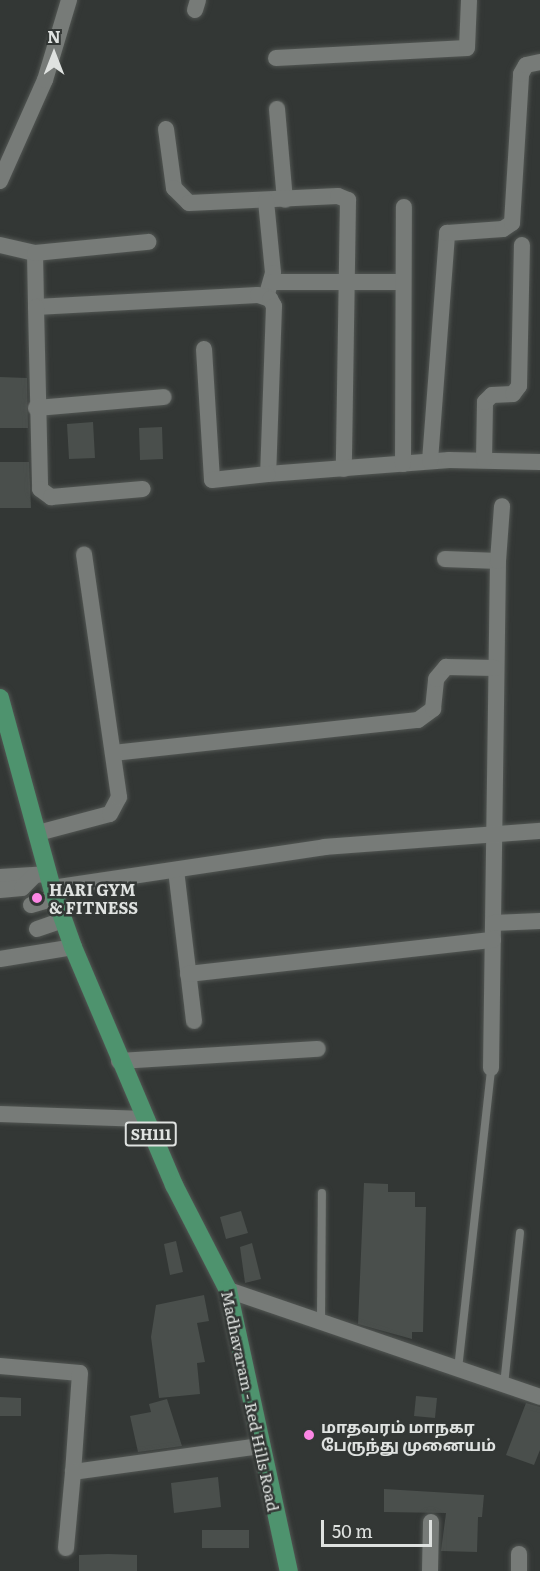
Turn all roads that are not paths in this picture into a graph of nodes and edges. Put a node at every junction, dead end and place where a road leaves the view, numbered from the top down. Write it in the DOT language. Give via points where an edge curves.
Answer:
graph roads {
  1 [pos="69,0"];
  2 [pos="469,0"];
  3 [pos="276,58"];
  4 [pos="540,62"];
  5 [pos="277,109"];
  6 [pos="166,129"];
  7 [pos="0,181"];
  8 [pos="285,200"];
  9 [pos="266,201"];
  10 [pos="405,207"];
  11 [pos="148,242"];
  12 [pos="0,245"];
  13 [pos="522,245"];
  14 [pos="35,253"];
  15 [pos="346,282"];
  16 [pos="403,282"];
  17 [pos="268,288"];
  18 [pos="36,307"];
  19 [pos="204,349"];
  20 [pos="164,397"];
  21 [pos="36,408"];
  22 [pos="484,460"];
  23 [pos="430,461"];
  24 [pos="540,462"];
  25 [pos="403,464"];
  26 [pos="345,469"];
  27 [pos="268,474"];
  28 [pos="143,489"];
  29 [pos="502,506"];
  30 [pos="84,555"];
  31 [pos="445,559"];
  32 [pos="498,561"];
  33 [pos="495,668"];
  34 [pos="0,698"];
  35 [pos="113,753"];
  36 [pos="540,831"];
  37 [pos="38,833"];
  38 [pos="492,833"];
  39 [pos="176,870"];
  40 [pos="0,877"];
  41 [pos="48,884"];
  42 [pos="0,890"];
  43 [pos="31,905"];
  44 [pos="63,920"];
  45 [pos="540,921"];
  46 [pos="493,923"];
  47 [pos="38,929"];
  48 [pos="493,940"];
  49 [pos="73,947"];
  50 [pos="0,959"];
  51 [pos="188,974"];
  52 [pos="194,1021"];
  53 [pos="318,1049"];
  54 [pos="119,1061"];
  55 [pos="491,1068"];
  56 [pos="1,1111"];
  57 [pos="144,1119"];
  58 [pos="322,1193"];
  59 [pos="520,1233"];
  60 [pos="228,1290"];
  61 [pos="321,1321"];
  62 [pos="0,1366"];
  63 [pos="458,1369"];
  64 [pos="504,1385"];
  65 [pos="540,1397"];
  66 [pos="261,1446"];
  67 [pos="73,1472"];
  68 [pos="431,1522"];
  69 [pos="66,1548"];
  70 [pos="289,1571"];
  71 [pos="429,1571"];
  1 -- 7 [label="street" via="45,80"];
  2 -- 3 [label="street" via="467,48"];
  4 -- 23 [label="street" via="526,65 521,74 512,223 503,229 447,233"];
  5 -- 8 [label="street"];
  6 -- 9 [label="street" via="174,188 189,203"];
  8 -- 9 [label="street"];
  8 -- 15 [label="street" via="338,196 348,200"];
  9 -- 17 [label="street"];
  10 -- 16 [label="street"];
  11 -- 14 [label="street"];
  12 -- 14 [label="street"];
  13 -- 22 [label="street" via="519,386 513,394 492,395 485,402"];
  14 -- 18 [label="street"];
  15 -- 16 [label="street"];
  15 -- 17 [label="street"];
  15 -- 26 [label="street"];
  16 -- 25 [label="street"];
  17 -- 18 [label="street"];
  17 -- 27 [label="street" via="274,306"];
  18 -- 21 [label="street"];
  19 -- 27 [label="street" via="212,480"];
  20 -- 21 [label="street"];
  21 -- 28 [label="street" via="39,479 44,495"];
  22 -- 23 [label="street"];
  22 -- 24 [label="street"];
  23 -- 25 [label="street"];
  25 -- 26 [label="street"];
  26 -- 27 [label="street"];
  29 -- 32 [label="street"];
  30 -- 35 [label="street"];
  31 -- 32 [label="street"];
  32 -- 33 [label="street"];
  33 -- 35 [label="street" via="441,670 436,679 433,709 418,720"];
  33 -- 38 [label="street"];
  34 -- 37 [label="main road, Madhavaram - Red Hills Road / SH111"];
  35 -- 37 [label="street" via="119,797 110,814"];
  36 -- 38 [label="street"];
  37 -- 41 [label="main road, Madhavaram - Red Hills Road / SH111"];
  38 -- 39 [label="street" via="359,843"];
  38 -- 46 [label="street"];
  39 -- 41 [label="street"];
  39 -- 51 [label="street"];
  40 -- 41 [label="street"];
  41 -- 42 [label="street"];
  41 -- 43 [label="street"];
  41 -- 44 [label="main road, Madhavaram - Red Hills Road / SH111"];
  44 -- 47 [label="street"];
  44 -- 49 [label="main road, Madhavaram - Red Hills Road / SH111"];
  45 -- 46 [label="street"];
  46 -- 48 [label="street"];
  48 -- 51 [label="street"];
  48 -- 55 [label="street"];
  49 -- 50 [label="street"];
  49 -- 54 [label="main road, Madhavaram - Red Hills Road / SH111"];
  51 -- 52 [label="street"];
  53 -- 54 [label="street"];
  54 -- 57 [label="main road, Madhavaram - Red Hills Road / SH111"];
  55 -- 63 [label="lane"];
  56 -- 57 [label="street"];
  57 -- 60 [label="main road, Madhavaram - Red Hills Road / SH111"];
  58 -- 61 [label="lane"];
  59 -- 64 [label="lane"];
  60 -- 61 [label="street"];
  60 -- 66 [label="main road, Madhavaram - Red Hills Road / SH111"];
  61 -- 63 [label="street"];
  62 -- 67 [label="street" via="80,1373"];
  63 -- 64 [label="street"];
  64 -- 65 [label="street"];
  66 -- 67 [label="street"];
  66 -- 70 [label="main road, Madhavaram - Red Hills Road / SH111"];
  67 -- 69 [label="street"];
  68 -- 71 [label="street"];
}
